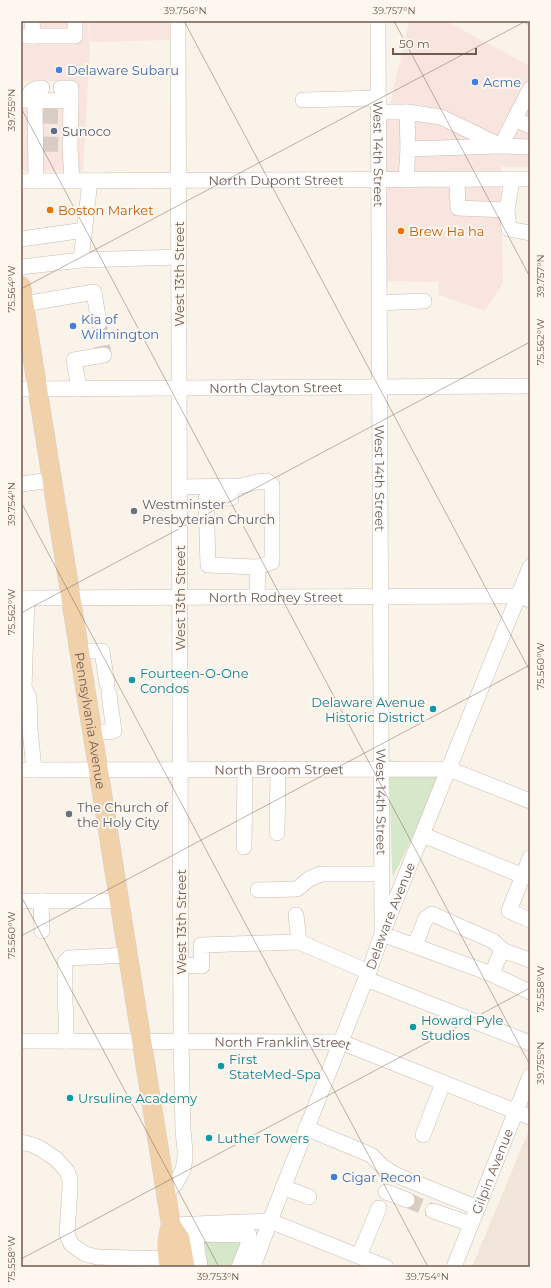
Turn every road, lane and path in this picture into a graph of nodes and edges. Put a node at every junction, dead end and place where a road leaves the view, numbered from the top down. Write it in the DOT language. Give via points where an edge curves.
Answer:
graph roads {
  1 [pos="75,21"];
  2 [pos="178,21"];
  3 [pos="378,21"];
  4 [pos="29,31"];
  5 [pos="61,88"];
  6 [pos="530,89"];
  7 [pos="32,97"];
  8 [pos="303,100"];
  9 [pos="71,101"];
  10 [pos="378,105"];
  11 [pos="407,112"];
  12 [pos="515,119"];
  13 [pos="530,126"];
  14 [pos="502,146"];
  15 [pos="530,147"];
  16 [pos="408,149"];
  17 [pos="379,180"];
  18 [pos="406,180"];
  19 [pos="457,180"];
  20 [pos="512,180"];
  21 [pos="530,180"];
  22 [pos="21,181"];
  23 [pos="36,181"];
  24 [pos="72,181"];
  25 [pos="90,181"];
  26 [pos="179,181"];
  27 [pos="507,210"];
  28 [pos="85,230"];
  29 [pos="530,233"];
  30 [pos="21,239"];
  31 [pos="179,257"];
  32 [pos="81,260"];
  33 [pos="21,267"];
  34 [pos="22,295"];
  35 [pos="424,301"];
  36 [pos="379,303"];
  37 [pos="99,323"];
  38 [pos="104,355"];
  39 [pos="530,386"];
  40 [pos="380,387"];
  41 [pos="179,388"];
  42 [pos="29,389"];
  43 [pos="79,389"];
  44 [pos="52,480"];
  45 [pos="21,484"];
  46 [pos="227,486"];
  47 [pos="180,487"];
  48 [pos="258,567"];
  49 [pos="530,567"];
  50 [pos="380,596"];
  51 [pos="180,597"];
  52 [pos="257,597"];
  53 [pos="24,598"];
  54 [pos="71,598"];
  55 [pos="524,598"];
  56 [pos="79,651"];
  57 [pos="23,687"];
  58 [pos="93,733"];
  59 [pos="98,769"];
  60 [pos="180,769"];
  61 [pos="245,769"];
  62 [pos="278,769"];
  63 [pos="381,769"];
  64 [pos="450,769"];
  65 [pos="28,770"];
  66 [pos="530,801"];
  67 [pos="277,833"];
  68 [pos="423,835"];
  69 [pos="244,847"];
  70 [pos="530,858"];
  71 [pos="382,874"];
  72 [pos="523,876"];
  73 [pos="258,890"];
  74 [pos="21,901"];
  75 [pos="41,901"];
  76 [pos="119,901"];
  77 [pos="296,915"];
  78 [pos="530,920"];
  79 [pos="42,931"];
  80 [pos="382,934"];
  81 [pos="299,942"];
  82 [pos="415,945"];
  83 [pos="181,948"];
  84 [pos="201,948"];
  85 [pos="502,949"];
  86 [pos="128,955"];
  87 [pos="530,960"];
  88 [pos="181,965"];
  89 [pos="492,974"];
  90 [pos="367,975"];
  91 [pos="530,992"];
  92 [pos="66,1041"];
  93 [pos="142,1041"];
  94 [pos="181,1041"];
  95 [pos="21,1042"];
  96 [pos="341,1042"];
  97 [pos="530,1043"];
  98 [pos="530,1076"];
  99 [pos="443,1083"];
  100 [pos="516,1111"];
  101 [pos="530,1117"];
  102 [pos="306,1128"];
  103 [pos="423,1135"];
  104 [pos="21,1142"];
  105 [pos="283,1187"];
  106 [pos="386,1192"];
  107 [pos="166,1194"];
  108 [pos="310,1197"];
  109 [pos="407,1200"];
  110 [pos="379,1208"];
  111 [pos="478,1208"];
  112 [pos="433,1211"];
  113 [pos="365,1216"];
  114 [pos="270,1221"];
  115 [pos="471,1224"];
  116 [pos="171,1225"];
  117 [pos="196,1242"];
  118 [pos="356,1255"];
  119 [pos="169,1263"];
  120 [pos="185,1267"];
  121 [pos="239,1267"];
  122 [pos="253,1267"];
  123 [pos="386,1267"];
  124 [pos="454,1267"];
  1 -- 4 [label="street" via="75,36"];
  2 -- 26 [label="street, West 13th Street"];
  3 -- 10 [label="street, West 14th Street"];
  5 -- 9 [label="street" via="71,88"];
  6 -- 12 [label="street"];
  7 -- 9 [label="street"];
  7 -- 23 [label="street" via="39,116 40,144"];
  8 -- 10 [label="street"];
  9 -- 24 [label="street" via="69,145"];
  10 -- 11 [label="street"];
  10 -- 17 [label="street, West 14th Street"];
  11 -- 14 [label="street" via="441,117"];
  11 -- 16 [label="street"];
  12 -- 13 [label="street"];
  12 -- 14 [label="street"];
  14 -- 15 [label="street"];
  14 -- 16 [label="street"];
  16 -- 18 [label="street"];
  17 -- 18 [label="street, North Dupont Street"];
  17 -- 26 [label="street, North Dupont Street"];
  17 -- 36 [label="street, West 14th Street"];
  18 -- 19 [label="street, North Dupont Street"];
  19 -- 20 [label="street, North Dupont Street"];
  19 -- 27 [label="street" via="458,208"];
  20 -- 21 [label="street, North Dupont Street"];
  20 -- 27 [label="street"];
  22 -- 23 [label="street, North Dupont Street"];
  23 -- 24 [label="street, North Dupont Street"];
  24 -- 25 [label="street, North Dupont Street"];
  25 -- 26 [label="street, North Dupont Street"];
  25 -- 28 [label="street"];
  26 -- 31 [label="street, West 13th Street"];
  27 -- 29 [label="street" via="509,230"];
  28 -- 30 [label="street"];
  28 -- 32 [label="street"];
  31 -- 32 [label="street"];
  31 -- 41 [label="street, West 13th Street"];
  32 -- 33 [label="street"];
  34 -- 37 [label="street" via="94,292"];
  34 -- 42 [label="main road, Pennsylvania Avenue"];
  35 -- 36 [label="street"];
  36 -- 40 [label="street, West 14th Street"];
  38 -- 43 [label="street" via="74,360"];
  39 -- 40 [label="street, North Clayton Street"];
  40 -- 41 [label="street, North Clayton Street"];
  40 -- 50 [label="street, West 14th Street"];
  41 -- 43 [label="street, North Clayton Street"];
  41 -- 47 [label="street, West 13th Street"];
  42 -- 43 [label="street, North Clayton Street"];
  42 -- 44 [label="main road, Pennsylvania Avenue"];
  44 -- 45 [label="street"];
  44 -- 54 [label="main road, Pennsylvania Avenue"];
  46 -- 47 [label="street"];
  46 -- 48 [label="street" via="267,481 272,485 272,562"];
  46 -- 48 [label="street" via="231,498 206,499 208,565"];
  47 -- 51 [label="street, West 13th Street"];
  48 -- 52 [label="street"];
  49 -- 55 [label="street, Delaware Avenue"];
  50 -- 52 [label="street, North Rodney Street"];
  50 -- 55 [label="street, North Rodney Street"];
  50 -- 63 [label="street, West 14th Street"];
  51 -- 52 [label="street, North Rodney Street"];
  51 -- 54 [label="street, North Rodney Street"];
  51 -- 60 [label="street, West 13th Street"];
  53 -- 54 [label="street, North Rodney Street"];
  53 -- 57 [label="street"];
  54 -- 56 [label="main road, Pennsylvania Avenue"];
  55 -- 64 [label="street, Delaware Avenue"];
  56 -- 58 [label="main road, Pennsylvania Avenue"];
  56 -- 58 [label="street" via="102,651 114,731"];
  57 -- 65 [label="street" via="29,698"];
  58 -- 59 [label="main road, Pennsylvania Avenue"];
  59 -- 60 [label="street, North Broom Street"];
  59 -- 65 [label="street, North Broom Street"];
  59 -- 76 [label="main road, Pennsylvania Avenue"];
  60 -- 61 [label="street, North Broom Street"];
  60 -- 83 [label="street, West 13th Street"];
  61 -- 62 [label="street, North Broom Street"];
  61 -- 69 [label="street"];
  62 -- 63 [label="street, North Broom Street"];
  62 -- 67 [label="street"];
  63 -- 64 [label="street, North Broom Street"];
  63 -- 71 [label="street, West 14th Street"];
  64 -- 66 [label="street, North Broom Street"];
  64 -- 68 [label="street, Delaware Avenue"];
  68 -- 72 [label="street"];
  68 -- 80 [label="street, Delaware Avenue"];
  70 -- 72 [label="street"];
  71 -- 73 [label="street" via="321,874 309,878 297,889"];
  71 -- 80 [label="street, West 14th Street"];
  72 -- 78 [label="street" via="509,911"];
  74 -- 75 [label="street"];
  75 -- 76 [label="street"];
  75 -- 79 [label="street"];
  76 -- 86 [label="main road, Pennsylvania Avenue"];
  77 -- 81 [label="street"];
  80 -- 82 [label="street"];
  80 -- 90 [label="street, Delaware Avenue"];
  81 -- 84 [label="street" via="201,945"];
  81 -- 90 [label="street"];
  82 -- 85 [label="street" via="426,918 432,914 493,941"];
  82 -- 89 [label="street"];
  83 -- 84 [label="street"];
  83 -- 88 [label="street, West 13th Street"];
  84 -- 88 [label="street" via="202,966"];
  85 -- 87 [label="street"];
  85 -- 89 [label="street"];
  86 -- 92 [label="street" via="69,958 65,962"];
  86 -- 93 [label="main road, Pennsylvania Avenue"];
  88 -- 94 [label="street, West 13th Street"];
  89 -- 91 [label="street"];
  90 -- 96 [label="street, Delaware Avenue"];
  90 -- 97 [label="street"];
  92 -- 93 [label="street, North Franklin Street"];
  92 -- 95 [label="street, North Franklin Street"];
  93 -- 94 [label="street, North Franklin Street"];
  93 -- 107 [label="main road, Pennsylvania Avenue"];
  94 -- 96 [label="street, North Franklin Street"];
  94 -- 107 [label="street, West 13th Street" via="182,1130 185,1158 183,1170"];
  96 -- 99 [label="street, North Franklin Street"];
  96 -- 102 [label="street, Delaware Avenue"];
  98 -- 100 [label="street, Gilpin Avenue"];
  99 -- 100 [label="street, North Franklin Street"];
  99 -- 103 [label="street"];
  100 -- 101 [label="street, North Franklin Street"];
  100 -- 111 [label="street, Gilpin Avenue"];
  102 -- 105 [label="street, Delaware Avenue"];
  102 -- 111 [label="street" via="371,1155 396,1175"];
  104 -- 119 [label="street" via="41,1149 56,1159 67,1171 70,1187 67,1234 71,1244 85,1254 97,1257"];
  105 -- 108 [label="street"];
  105 -- 114 [label="street, Delaware Avenue"];
  106 -- 109 [label="street"];
  107 -- 116 [label="main road, Pennsylvania Avenue"];
  110 -- 118 [label="street"];
  111 -- 115 [label="street, Gilpin Avenue"];
  112 -- 115 [label="street"];
  113 -- 118 [label="street"];
  114 -- 116 [label="street"];
  114 -- 118 [label="street"];
  114 -- 122 [label="street, Delaware Avenue"];
  115 -- 124 [label="street, Gilpin Avenue"];
  116 -- 119 [label="main road, Pennsylvania Avenue" via="167,1241"];
  116 -- 120 [label="main road, Pennsylvania Avenue" via="180,1239"];
  117 -- 121 [label="street" via="195,1234 249,1235 249,1242"];
  118 -- 123 [label="street"];
}
